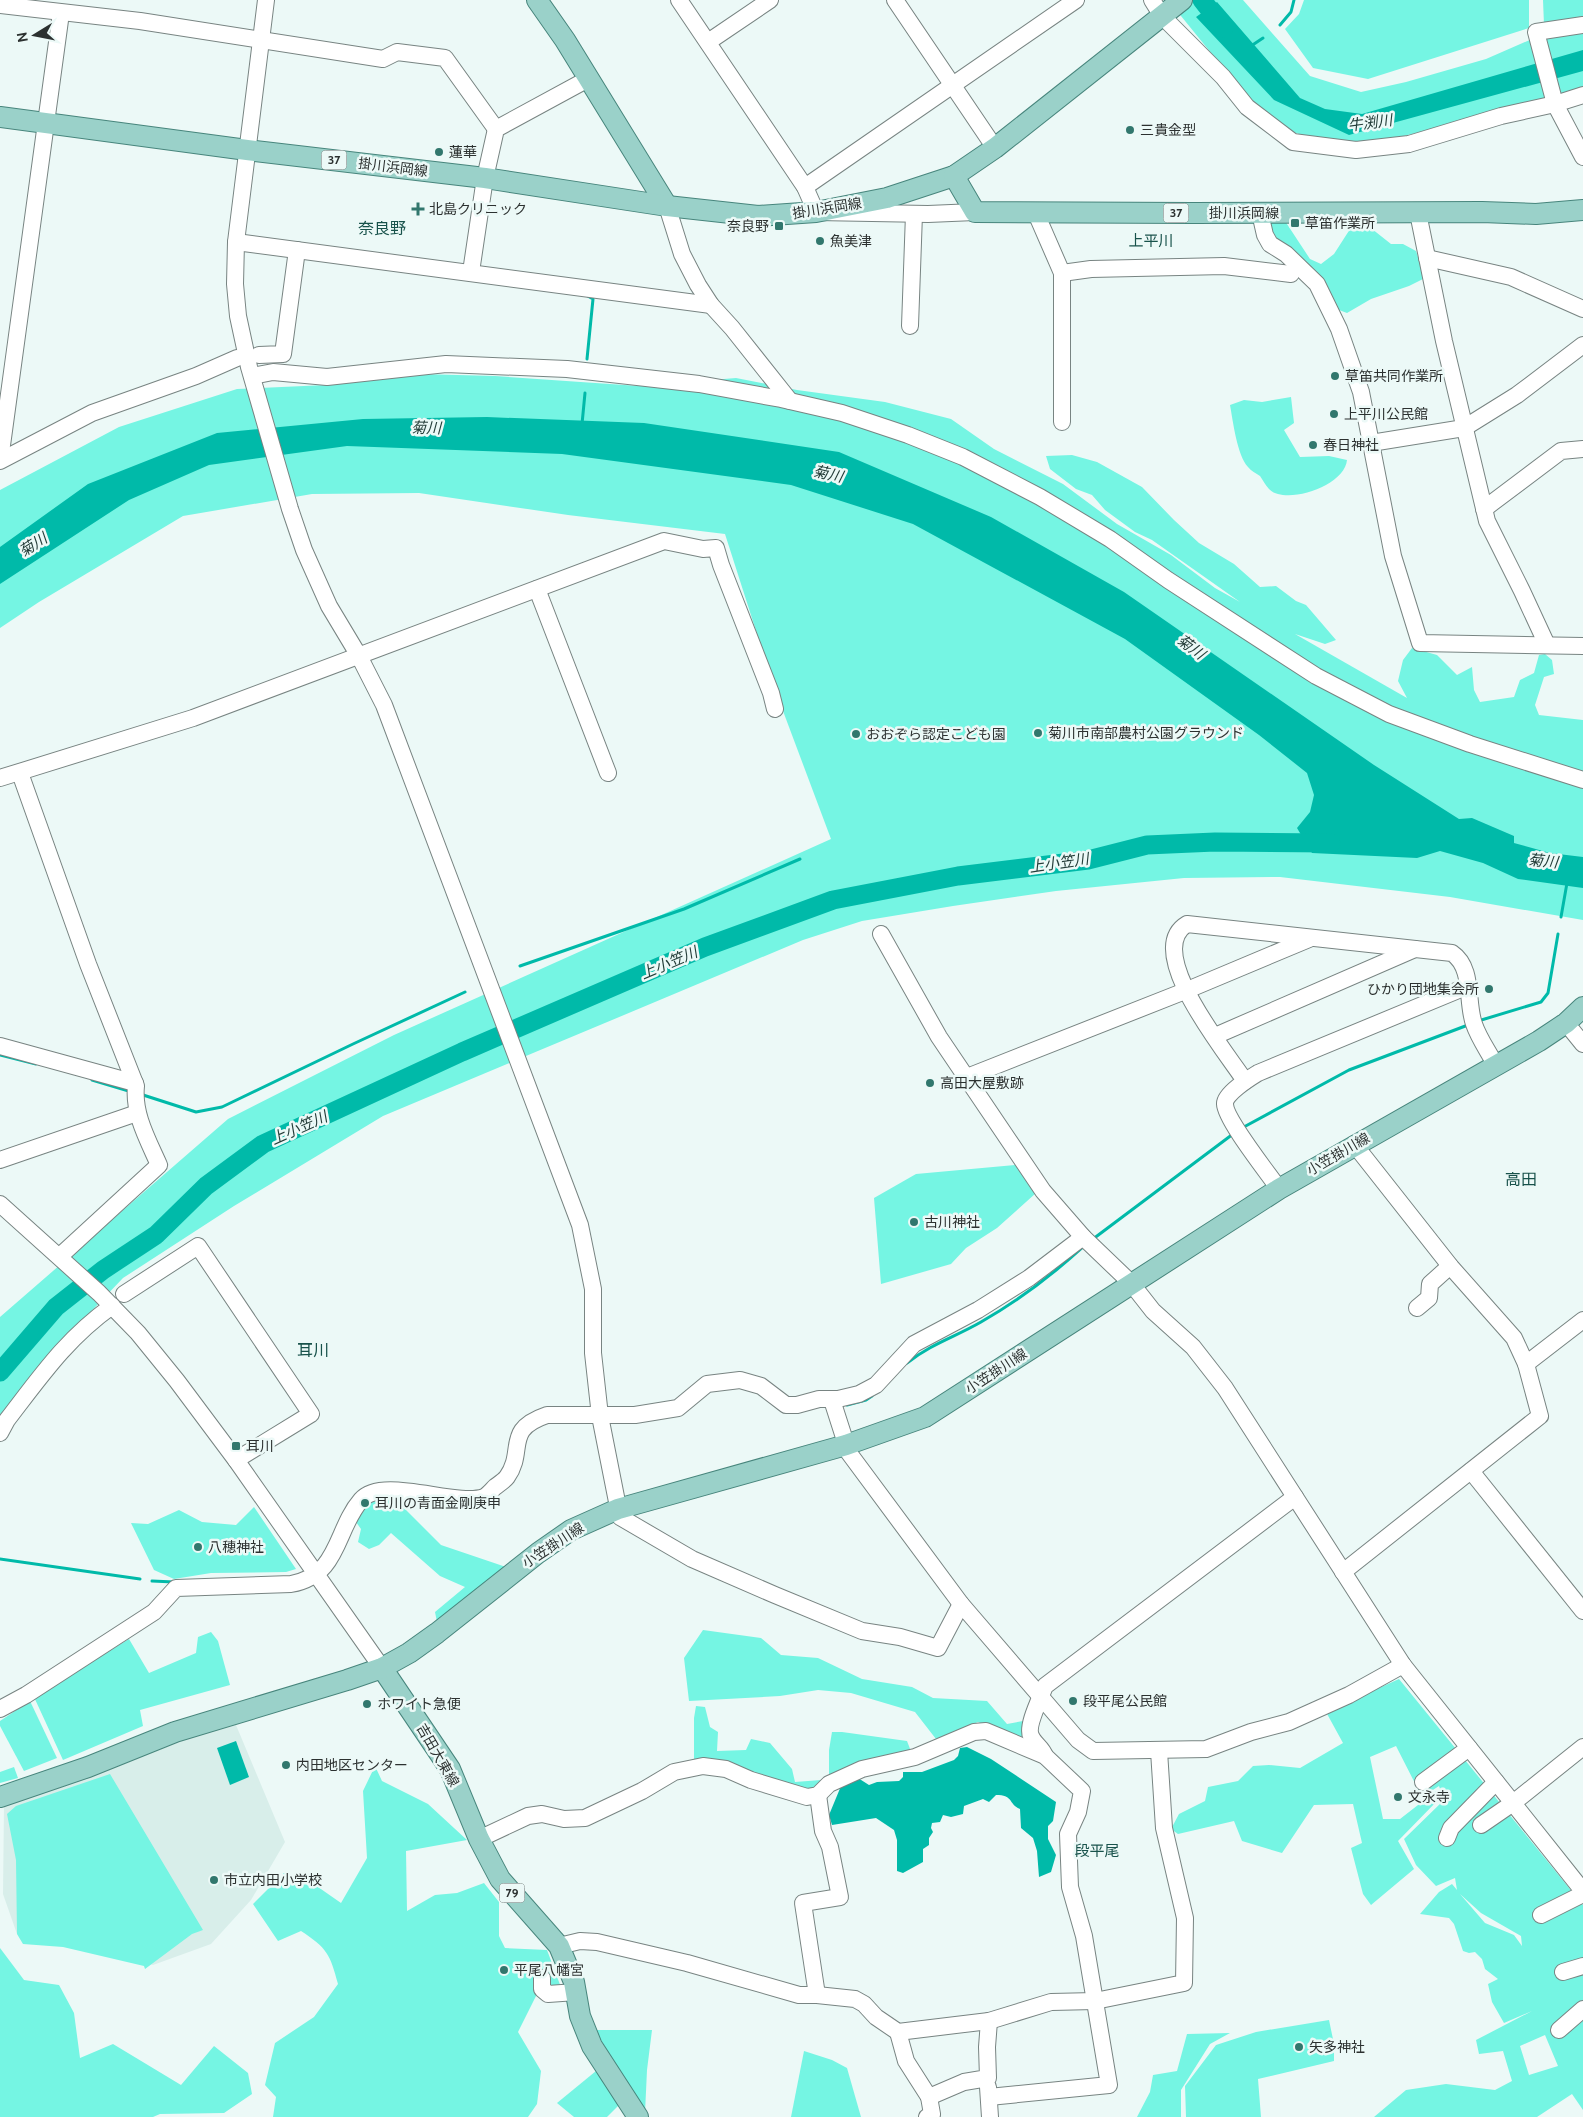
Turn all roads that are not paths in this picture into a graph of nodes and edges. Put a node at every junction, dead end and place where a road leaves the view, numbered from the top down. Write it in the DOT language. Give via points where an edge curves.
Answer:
graph roads {
  1 [pos="266,0"];
  2 [pos="537,0"];
  3 [pos="679,0"];
  4 [pos="770,0"];
  5 [pos="896,0"];
  6 [pos="1076,0"];
  7 [pos="0,5"];
  8 [pos="1167,6"];
  9 [pos="61,13"];
  10 [pos="1583,25"];
  11 [pos="261,39"];
  12 [pos="708,42"];
  13 [pos="588,79"];
  14 [pos="953,84"];
  15 [pos="1583,95"];
  16 [pos="1554,99"];
  17 [pos="0,117"];
  18 [pos="46,123"];
  19 [pos="496,129"];
  20 [pos="994,148"];
  21 [pos="247,150"];
  22 [pos="1583,157"];
  23 [pos="954,176"];
  24 [pos="485,178"];
  25 [pos="805,187"];
  26 [pos="667,206"];
  27 [pos="1583,210"];
  28 [pos="1035,211"];
  29 [pos="816,212"];
  30 [pos="975,212"];
  31 [pos="1260,213"];
  32 [pos="1418,213"];
  33 [pos="914,214"];
  34 [pos="236,242"];
  35 [pos="297,250"];
  36 [pos="1427,258"];
  37 [pos="471,272"];
  38 [pos="1062,273"];
  39 [pos="1292,274"];
  40 [pos="711,305"];
  41 [pos="1583,309"];
  42 [pos="910,326"];
  43 [pos="1583,345"];
  44 [pos="259,355"];
  45 [pos="237,358"];
  46 [pos="252,378"];
  47 [pos="790,401"];
  48 [pos="1062,422"];
  49 [pos="1464,428"];
  50 [pos="1371,443"];
  51 [pos="1583,449"];
  52 [pos="0,460"];
  53 [pos="1484,509"];
  54 [pos="537,589"];
  55 [pos="1546,645"];
  56 [pos="1583,646"];
  57 [pos="359,656"];
  58 [pos="775,709"];
  59 [pos="20,773"];
  60 [pos="608,773"];
  61 [pos="0,778"];
  62 [pos="1583,780"];
  63 [pos="881,934"];
  64 [pos="1309,939"];
  65 [pos="1417,949"];
  66 [pos="1468,986"];
  67 [pos="1185,991"];
  68 [pos="1583,1007"];
  69 [pos="1566,1023"];
  70 [pos="1216,1036"];
  71 [pos="1583,1044"];
  72 [pos="0,1046"];
  73 [pos="1496,1066"];
  74 [pos="966,1078"];
  75 [pos="1245,1081"];
  76 [pos="136,1095"];
  77 [pos="1354,1144"];
  78 [pos="0,1160"];
  79 [pos="1279,1189"];
  80 [pos="0,1204"];
  81 [pos="1083,1237"];
  82 [pos="60,1256"];
  83 [pos="1450,1266"];
  84 [pos="1131,1283"];
  85 [pos="124,1294"];
  86 [pos="112,1306"];
  87 [pos="1418,1308"];
  88 [pos="1581,1325"];
  89 [pos="1526,1364"];
  90 [pos="832,1400"];
  91 [pos="600,1416"];
  92 [pos="0,1433"];
  93 [pos="846,1445"];
  94 [pos="236,1460"];
  95 [pos="1471,1471"];
  96 [pos="1295,1497"];
  97 [pos="618,1509"];
  98 [pos="1343,1572"];
  99 [pos="315,1574"];
  100 [pos="961,1604"];
  101 [pos="1583,1611"];
  102 [pos="1403,1665"];
  103 [pos="382,1668"];
  104 [pos="1041,1696"];
  105 [pos="0,1709"];
  106 [pos="1583,1747"];
  107 [pos="1469,1748"];
  108 [pos="1160,1751"];
  109 [pos="1045,1756"];
  110 [pos="1423,1782"];
  111 [pos="1496,1782"];
  112 [pos="818,1795"];
  113 [pos="0,1797"];
  114 [pos="1513,1803"];
  115 [pos="1481,1825"];
  116 [pos="1447,1838"];
  117 [pos="479,1839"];
  118 [pos="1583,1893"];
  119 [pos="1541,1916"];
  120 [pos="559,1946"];
  121 [pos="1583,1966"];
  122 [pos="1564,1972"];
  123 [pos="542,1978"];
  124 [pos="576,1992"];
  125 [pos="817,1994"];
  126 [pos="1095,2001"];
  127 [pos="1583,2009"];
  128 [pos="989,2021"];
  129 [pos="1560,2030"];
  130 [pos="898,2032"];
  131 [pos="988,2078"];
  132 [pos="929,2097"];
  133 [pos="989,2097"];
  134 [pos="638,2117"];
  135 [pos="927,2117"];
  136 [pos="990,2117"];
  1 -- 11 [label="street"];
  2 -- 13 [label="main road"];
  3 -- 12 [label="street"];
  4 -- 12 [label="street"];
  5 -- 14 [label="street"];
  6 -- 14 [label="street"];
  7 -- 9 [label="street"];
  8 -- 16 [label="street" via="1247,107 1293,142 1356,150 1409,144"];
  8 -- 20 [label="main road, 掛川浜岡線 / 37"];
  9 -- 11 [label="street"];
  9 -- 18 [label="street"];
  10 -- 16 [label="street" via="1536,32"];
  11 -- 19 [label="street" via="383,59 397,52 446,58"];
  11 -- 21 [label="street"];
  12 -- 25 [label="street"];
  13 -- 19 [label="street"];
  13 -- 26 [label="main road"];
  14 -- 20 [label="street"];
  14 -- 25 [label="street"];
  15 -- 16 [label="street"];
  16 -- 22 [label="street"];
  17 -- 18 [label="main road, 掛川浜岡線 / 37"];
  18 -- 21 [label="main road, 掛川浜岡線 / 37"];
  18 -- 52 [label="street"];
  19 -- 24 [label="street"];
  20 -- 23 [label="main road, 掛川浜岡線 / 37"];
  21 -- 24 [label="main road, 掛川浜岡線 / 37"];
  21 -- 34 [label="street"];
  23 -- 29 [label="main road, 掛川浜岡線 / 37" via="887,198"];
  23 -- 30 [label="main road"];
  24 -- 26 [label="main road, 掛川浜岡線 / 37"];
  24 -- 37 [label="street"];
  25 -- 29 [label="street"];
  26 -- 29 [label="main road, 掛川浜岡線 / 37" via="758,216"];
  26 -- 40 [label="street" via="682,254"];
  27 -- 32 [label="main road, 掛川浜岡線 / 37" via="1536,214"];
  28 -- 30 [label="main road, 掛川浜岡線 / 37"];
  28 -- 31 [label="main road, 掛川浜岡線 / 37"];
  28 -- 38 [label="street"];
  29 -- 33 [label="street"];
  30 -- 33 [label="street"];
  31 -- 32 [label="main road, 掛川浜岡線 / 37"];
  31 -- 50 [label="street" via="1270,244 1286,254 1317,284 1339,329 1361,392"];
  32 -- 36 [label="street"];
  33 -- 42 [label="street"];
  34 -- 35 [label="street"];
  34 -- 46 [label="street" via="238,316"];
  35 -- 37 [label="street"];
  35 -- 44 [label="street" via="283,354"];
  36 -- 41 [label="street" via="1511,277"];
  36 -- 49 [label="street"];
  37 -- 40 [label="street"];
  38 -- 39 [label="street" via="1090,269 1224,266"];
  38 -- 48 [label="street"];
  40 -- 47 [label="street"];
  43 -- 49 [label="street"];
  45 -- 52 [label="street" via="92,413"];
  46 -- 47 [label="street" via="273,372 327,377 446,364 567,369 699,384"];
  46 -- 57 [label="street" via="304,550 329,606"];
  47 -- 62 [label="street" via="842,413 908,435 963,457 1040,497 1110,539 1298,665 1389,714"];
  49 -- 50 [label="street"];
  49 -- 53 [label="street"];
  50 -- 55 [label="street" via="1393,556 1420,643"];
  51 -- 53 [label="street" via="1561,450"];
  53 -- 55 [label="street" via="1494,538"];
  54 -- 57 [label="street"];
  54 -- 58 [label="street" via="664,541 703,549 716,548"];
  54 -- 60 [label="street"];
  55 -- 56 [label="street"];
  57 -- 59 [label="street" via="193,718"];
  57 -- 91 [label="street" via="401,745 580,1225 593,1289 593,1353"];
  59 -- 61 [label="street"];
  59 -- 76 [label="street"];
  63 -- 74 [label="street"];
  64 -- 65 [label="street"];
  64 -- 67 [label="street"];
  64 -- 67 [label="street" via="1187,924 1180,928 1174,943"];
  65 -- 66 [label="street" via="1452,953 1460,958"];
  65 -- 70 [label="street"];
  66 -- 73 [label="street" via="1474,1022"];
  66 -- 75 [label="street"];
  67 -- 70 [label="street"];
  67 -- 74 [label="street"];
  68 -- 69 [label="main road, 小笠掛川線"];
  69 -- 71 [label="street"];
  69 -- 73 [label="main road, 小笠掛川線"];
  70 -- 75 [label="street"];
  72 -- 76 [label="street"];
  73 -- 77 [label="main road, 小笠掛川線"];
  74 -- 81 [label="street" via="1043,1191"];
  75 -- 79 [label="street" via="1226,1098 1225,1104 1230,1118"];
  76 -- 78 [label="street"];
  76 -- 82 [label="street" via="159,1165"];
  77 -- 79 [label="main road, 小笠掛川線"];
  77 -- 83 [label="street"];
  79 -- 84 [label="main road, 小笠掛川線"];
  80 -- 82 [label="street"];
  81 -- 84 [label="street"];
  81 -- 90 [label="street" via="1029,1278 914,1344 876,1385 859,1394"];
  82 -- 86 [label="street"];
  83 -- 87 [label="street" via="1430,1284 1429,1298"];
  83 -- 89 [label="street" via="1514,1338"];
  84 -- 93 [label="main road, 小笠掛川線" via="926,1417"];
  84 -- 96 [label="street" via="1153,1311 1193,1347 1225,1388"];
  85 -- 94 [label="street" via="198,1246 311,1414"];
  86 -- 92 [label="street" via="62,1349"];
  86 -- 94 [label="street" via="177,1381"];
  88 -- 89 [label="street"];
  89 -- 95 [label="street" via="1540,1416"];
  90 -- 91 [label="street" via="786,1405 761,1386 740,1380 707,1384 678,1408"];
  90 -- 93 [label="street"];
  91 -- 97 [label="street"];
  91 -- 99 [label="street" via="547,1415 535,1419 517,1438 513,1466 506,1478 484,1496 468,1499 413,1491 374,1492 362,1498 326,1566"];
  93 -- 97 [label="main road, 小笠掛川線"];
  93 -- 100 [label="street"];
  94 -- 99 [label="street"];
  95 -- 98 [label="street"];
  95 -- 101 [label="street"];
  96 -- 98 [label="street"];
  96 -- 104 [label="street" via="1045,1686"];
  97 -- 100 [label="street" via="624,1521 692,1559 862,1631 938,1648"];
  97 -- 103 [label="main road, 小笠掛川線" via="571,1530 437,1633"];
  98 -- 102 [label="street"];
  99 -- 103 [label="street"];
  99 -- 105 [label="street" via="291,1584 176,1588 154,1612"];
  100 -- 104 [label="street"];
  102 -- 107 [label="street"];
  102 -- 108 [label="street" via="1349,1695 1289,1722 1206,1749"];
  103 -- 113 [label="main road" via="175,1732 65,1776"];
  103 -- 117 [label="main road, 吉田大東線 / 79" via="450,1769"];
  104 -- 108 [label="street" via="1078,1740 1093,1751"];
  104 -- 109 [label="street" via="1029,1727 1031,1736"];
  106 -- 114 [label="street"];
  107 -- 110 [label="street"];
  107 -- 111 [label="street"];
  108 -- 126 [label="street" via="1164,1828 1185,1918 1184,1983"];
  109 -- 112 [label="street" via="986,1731 974,1732 914,1757 857,1771 829,1784"];
  109 -- 126 [label="street" via="1082,1791 1078,1812 1068,1834 1070,1887 1084,1936"];
  111 -- 114 [label="street"];
  111 -- 116 [label="street" via="1451,1828"];
  112 -- 117 [label="street" via="807,1797 726,1769 704,1766 674,1772 585,1818 528,1816"];
  112 -- 125 [label="street" via="823,1831 830,1847 840,1897 803,1903"];
  114 -- 115 [label="street"];
  114 -- 118 [label="street"];
  117 -- 120 [label="main road, 吉田大東線 / 79" via="500,1879"];
  118 -- 119 [label="street"];
  120 -- 124 [label="main road, 吉田大東線 / 79"];
  120 -- 125 [label="street" via="580,1941 598,1942 799,1995"];
  121 -- 122 [label="street"];
  123 -- 124 [label="street" via="542,1989 548,1994"];
  124 -- 134 [label="main road, 吉田大東線 / 79" via="580,2016 592,2046"];
  125 -- 130 [label="street" via="855,1999"];
  126 -- 128 [label="street" via="1050,2002"];
  126 -- 133 [label="street" via="1109,2085"];
  127 -- 129 [label="street"];
  128 -- 130 [label="street"];
  128 -- 131 [label="street"];
  130 -- 132 [label="street" via="906,2061"];
  131 -- 132 [label="street" via="964,2082"];
  131 -- 133 [label="street"];
  132 -- 135 [label="street" via="932,2114"];
  133 -- 136 [label="street"];
}
